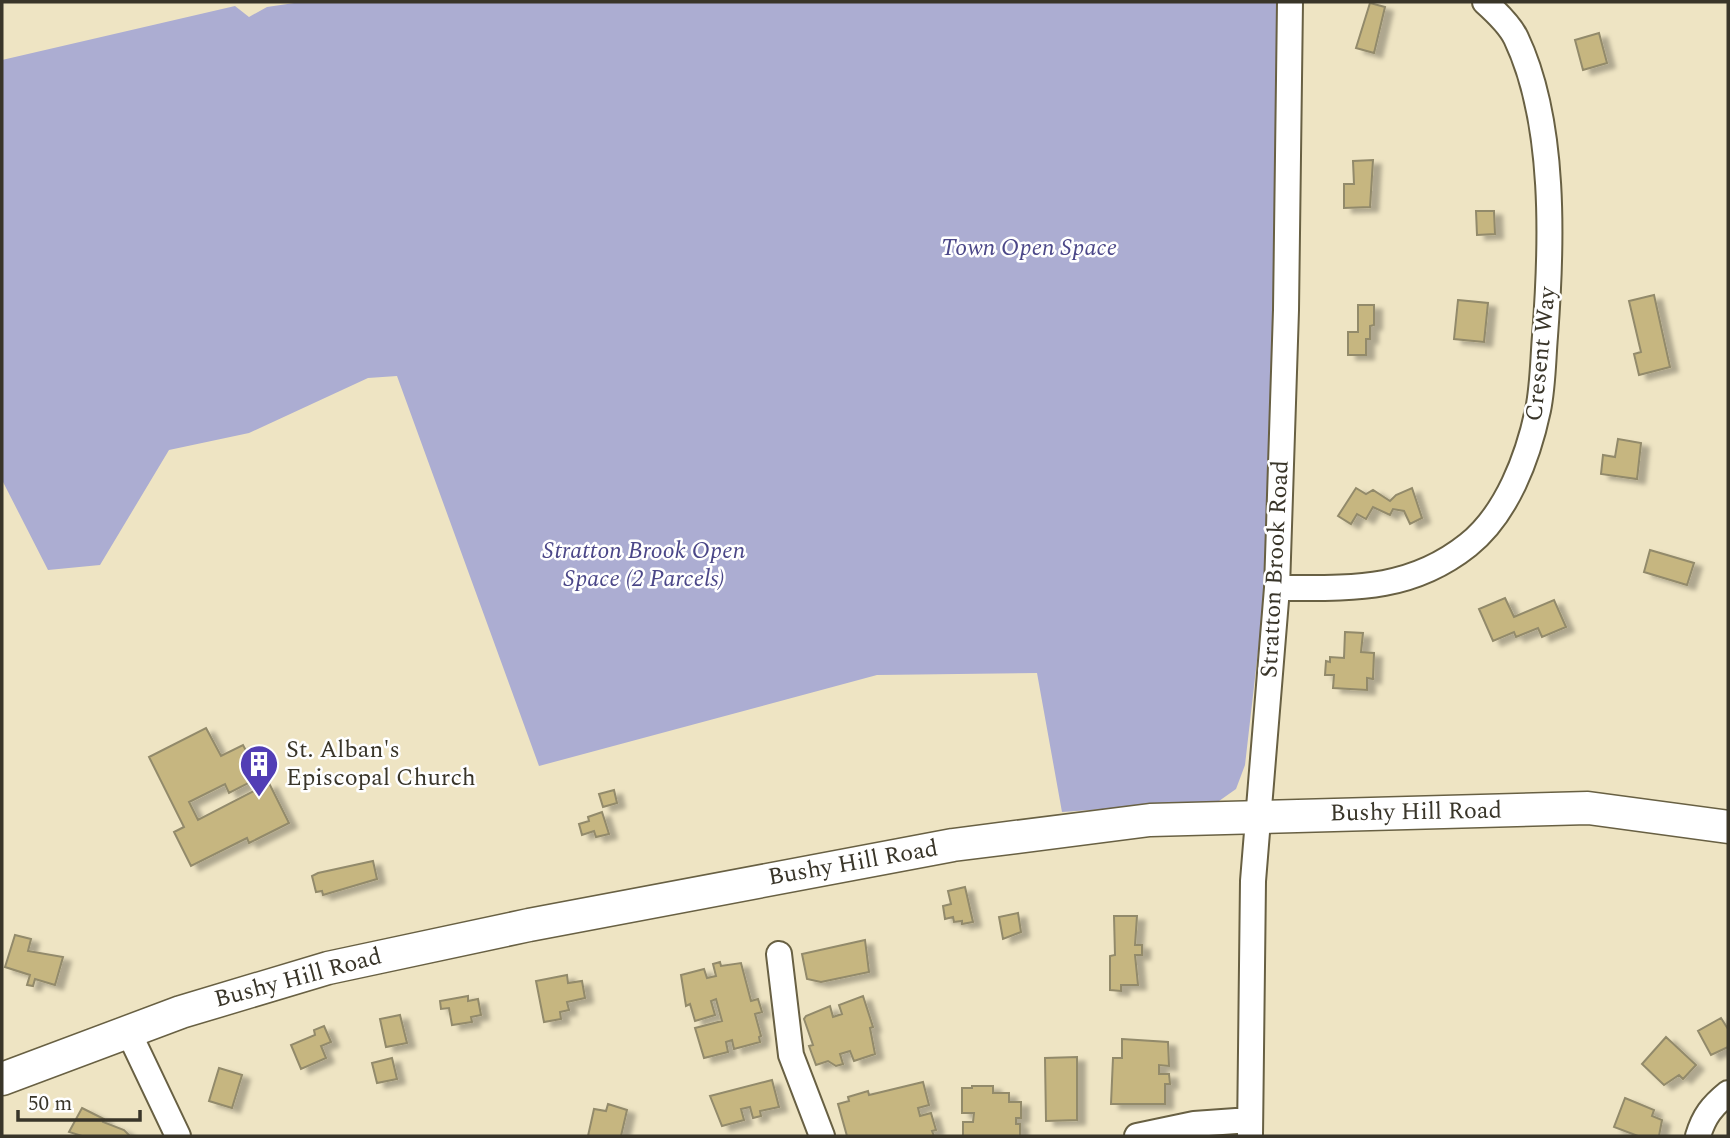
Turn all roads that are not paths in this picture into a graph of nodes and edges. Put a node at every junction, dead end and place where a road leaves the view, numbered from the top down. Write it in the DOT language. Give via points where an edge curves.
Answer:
graph roads {
  1 [pos="1290,2"];
  2 [pos="1485,2"];
  3 [pos="1277,588"];
  4 [pos="1258,817"];
  5 [pos="1728,827"];
  6 [pos="779,954"];
  7 [pos="128,1031"];
  8 [pos="2,1079"];
  9 [pos="1728,1093"];
  10 [pos="1250,1128"];
  11 [pos="178,1136"];
  12 [pos="822,1136"];
  13 [pos="1138,1136"];
  14 [pos="1698,1136"];
  1 -- 3 [label="street, Stratton Brook Road"];
  2 -- 3 [label="street, Cresent Way" via="1515,36 1534,86 1544,135 1549,280 1538,409 1526,452 1488,524 1470,544 1437,567 1394,583"];
  3 -- 4 [label="street, Stratton Brook Road"];
  4 -- 5 [label="main road, Bushy Hill Road" via="1588,808"];
  4 -- 7 [label="main road, Bushy Hill Road" via="1150,820 859,860 328,968"];
  4 -- 10 [label="street, Stratton Brook Road" via="1250,973"];
  6 -- 12 [label="street" via="791,1055"];
  7 -- 8 [label="main road, Bushy Hill Road"];
  7 -- 11 [label="street"];
  9 -- 14 [label="street" via="1712,1107"];
  10 -- 13 [label="street" via="1194,1124"];
}
